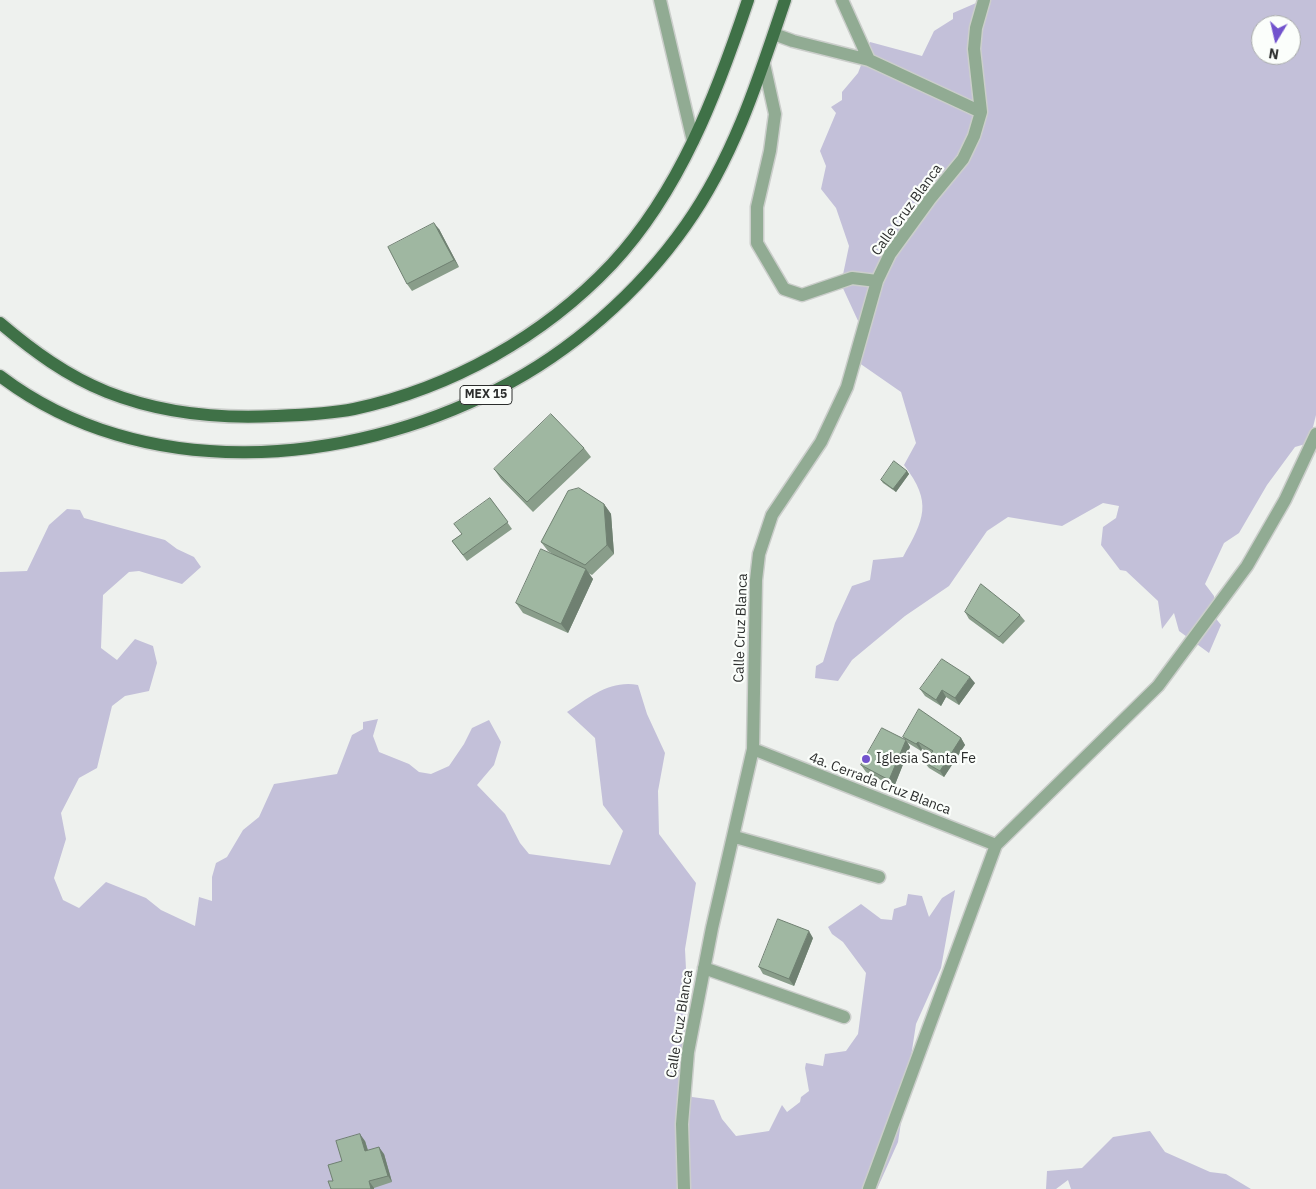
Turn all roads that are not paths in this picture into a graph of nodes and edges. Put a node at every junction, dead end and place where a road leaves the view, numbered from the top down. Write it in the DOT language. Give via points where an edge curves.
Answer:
graph roads {
  1 [pos="660,0"];
  2 [pos="748,0"];
  3 [pos="785,0"];
  4 [pos="842,0"];
  5 [pos="984,0"];
  6 [pos="774,34"];
  7 [pos="869,60"];
  8 [pos="764,64"];
  9 [pos="981,112"];
  10 [pos="693,141"];
  11 [pos="877,281"];
  12 [pos="0,323"];
  13 [pos="0,376"];
  14 [pos="1316,434"];
  15 [pos="753,750"];
  16 [pos="735,837"];
  17 [pos="996,845"];
  18 [pos="879,877"];
  19 [pos="704,968"];
  20 [pos="844,1017"];
  21 [pos="684,1189"];
  22 [pos="869,1189"];
  1 -- 10 [label="street"];
  2 -- 10 [label="main road, MEX 15" via="732,48"];
  3 -- 6 [label="main road, MEX 15"];
  4 -- 7 [label="street"];
  5 -- 9 [label="street, Calle Cruz Blanca" via="974,49"];
  6 -- 7 [label="street"];
  6 -- 8 [label="main road, MEX 15"];
  7 -- 9 [label="street"];
  8 -- 11 [label="street" via="775,114 757,207 757,243 784,289 802,295 852,278"];
  8 -- 13 [label="main road, MEX 15" via="739,130 686,226 622,300 539,366 450,411 380,434 325,446 253,453 207,451 136,441 110,432 67,416"];
  9 -- 11 [label="street, Calle Cruz Blanca" via="974,136 962,159 890,254"];
  10 -- 12 [label="main road, MEX 15" via="679,170 636,235 580,295 496,355 443,382 378,403 328,413 262,417 173,411 108,392 74,377"];
  11 -- 15 [label="street, Calle Cruz Blanca" via="847,387 821,442 772,516 759,554"];
  14 -- 17 [label="street" via="1285,500 1247,566 1158,686"];
  15 -- 16 [label="street, Calle Cruz Blanca"];
  15 -- 17 [label="street, 4a. Cerrada Cruz Blanca"];
  16 -- 18 [label="street"];
  16 -- 19 [label="street, Calle Cruz Blanca"];
  17 -- 22 [label="street"];
  19 -- 20 [label="street"];
  19 -- 21 [label="street, Calle Cruz Blanca" via="684,1086"];
}
